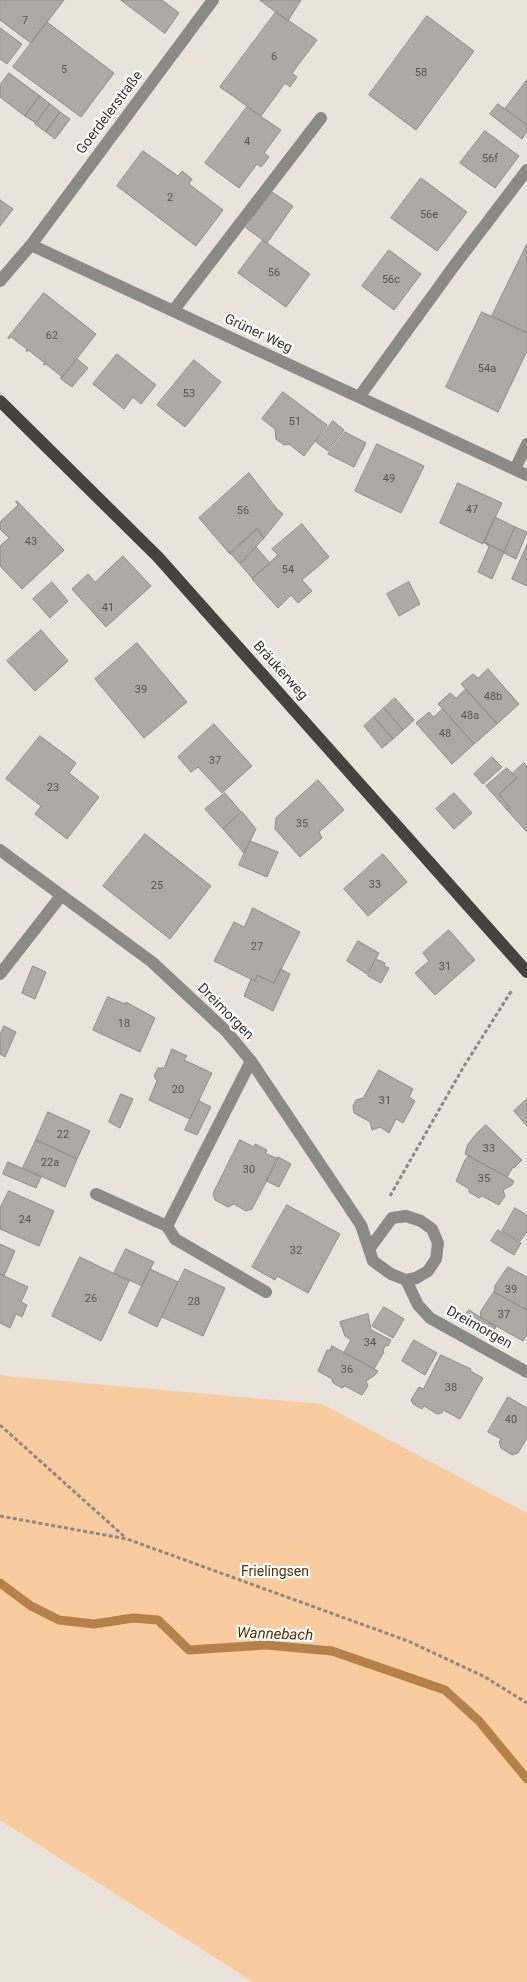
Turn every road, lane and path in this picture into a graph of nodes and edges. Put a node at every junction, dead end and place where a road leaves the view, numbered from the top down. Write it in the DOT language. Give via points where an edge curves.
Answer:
graph roads {
  1 [pos="213,0"];
  2 [pos="321,118"];
  3 [pos="527,170"];
  4 [pos="31,245"];
  5 [pos="0,281"];
  6 [pos="173,311"];
  7 [pos="359,397"];
  8 [pos="0,401"];
  9 [pos="527,444"];
  10 [pos="521,472"];
  11 [pos="0,850"];
  12 [pos="61,896"];
  13 [pos="527,972"];
  14 [pos="0,974"];
  15 [pos="512,990"];
  16 [pos="251,1061"];
  17 [pos="96,1194"];
  18 [pos="392,1218"];
  19 [pos="168,1226"];
  20 [pos="370,1248"];
  21 [pos="406,1280"];
  22 [pos="266,1292"];
  23 [pos="527,1372"];
  24 [pos="0,1425"];
  25 [pos="0,1516"];
  26 [pos="128,1539"];
  27 [pos="527,1703"];
  1 -- 4 [label="street, Goerdelerstraße"];
  2 -- 6 [label="street"];
  3 -- 7 [label="street"];
  4 -- 5 [label="street"];
  4 -- 6 [label="street, Grüner Weg"];
  6 -- 7 [label="street, Grüner Weg"];
  7 -- 10 [label="street, Grüner Weg"];
  8 -- 13 [label="main road, Bräukerweg" via="158,557"];
  9 -- 10 [label="street, Grüner Weg"];
  11 -- 12 [label="street, Dreimorgen"];
  12 -- 14 [label="street"];
  12 -- 16 [label="street, Dreimorgen" via="152,962 226,1031"];
  15 -- 18 [label="path" via="389,1197"];
  16 -- 19 [label="street"];
  16 -- 20 [label="street, Dreimorgen" via="362,1226"];
  17 -- 19 [label="street"];
  18 -- 20 [label="street"];
  18 -- 21 [label="street" via="406,1216 420,1221 432,1229 438,1243 436,1259 428,1271"];
  19 -- 22 [label="street" via="175,1239"];
  20 -- 21 [label="street, Dreimorgen" via="373,1261 390,1274"];
  21 -- 23 [label="street, Dreimorgen" via="418,1305 430,1318"];
  24 -- 26 [label="path"];
  25 -- 26 [label="path"];
  26 -- 27 [label="path" via="408,1641 485,1677"];
}
